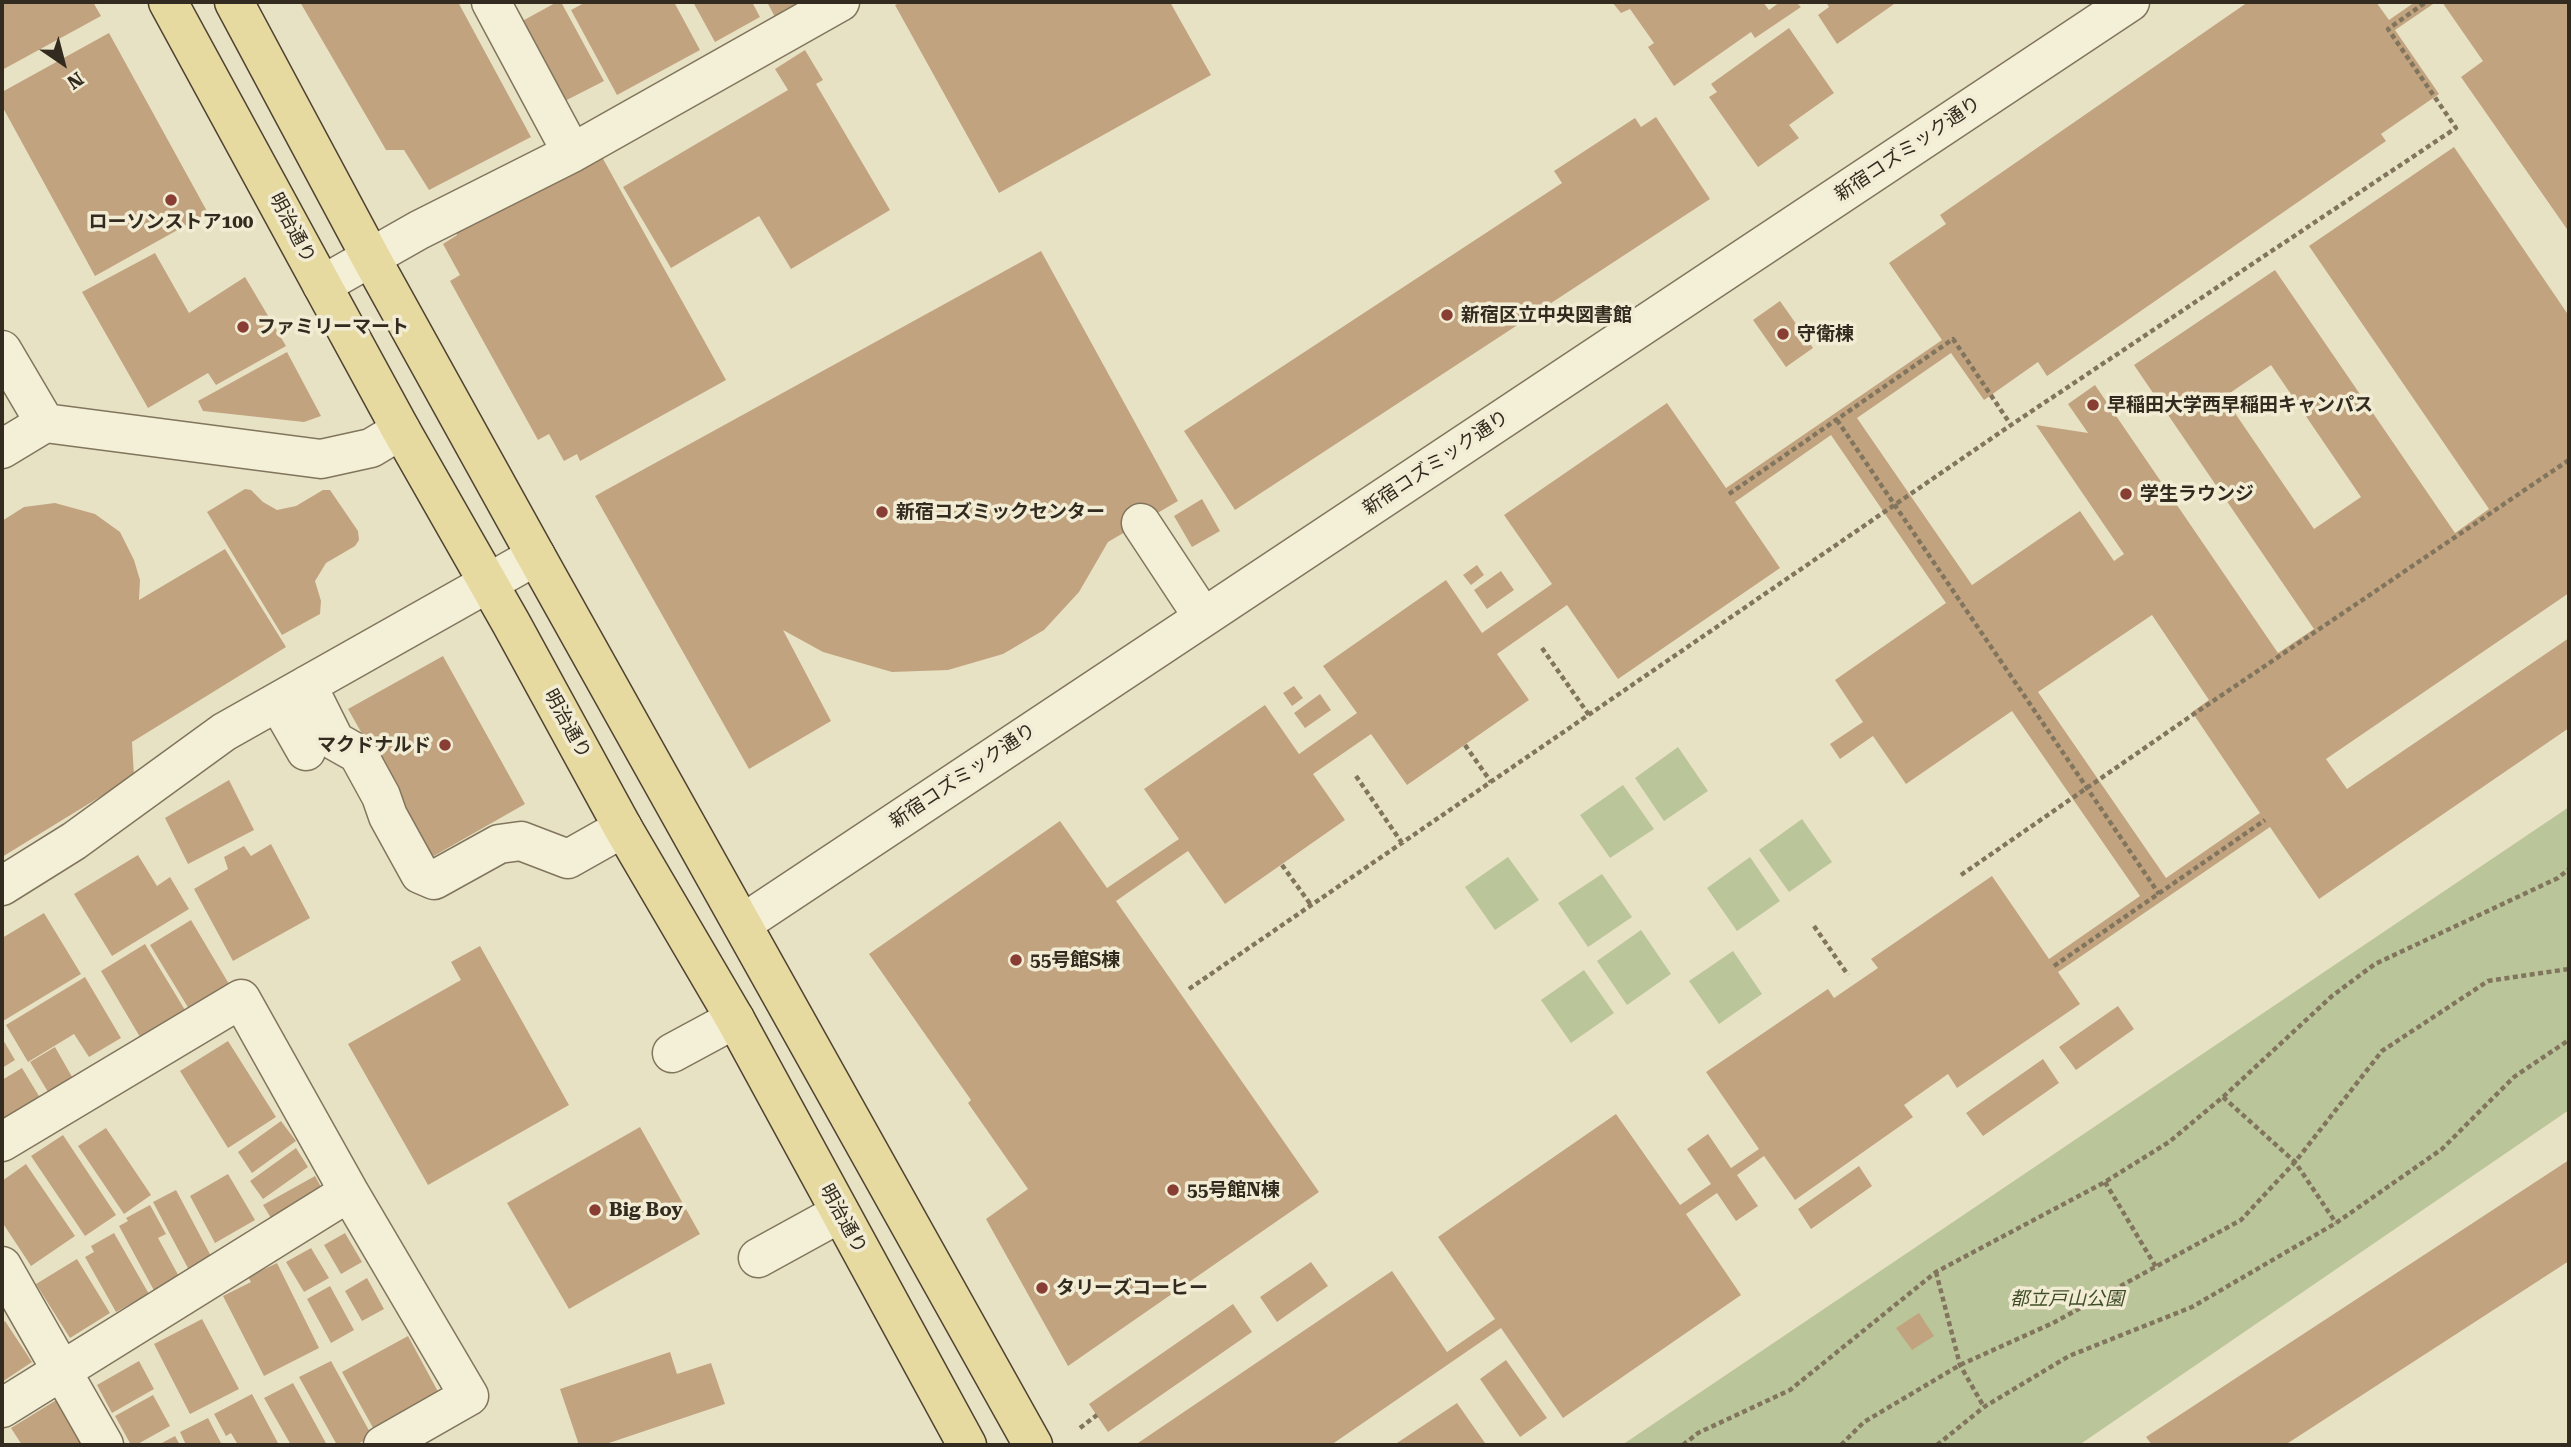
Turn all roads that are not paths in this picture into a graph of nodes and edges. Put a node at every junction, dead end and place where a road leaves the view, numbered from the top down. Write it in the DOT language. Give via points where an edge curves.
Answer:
graph roads {
  1 [pos="168,2"];
  2 [pos="234,2"];
  3 [pos="491,2"];
  4 [pos="840,2"];
  5 [pos="2130,2"];
  6 [pos="572,153"];
  7 [pos="371,257"];
  8 [pos="322,285"];
  9 [pos="2,349"];
  10 [pos="45,423"];
  11 [pos="401,430"];
  12 [pos="2,449"];
  13 [pos="1141,523"];
  14 [pos="536,556"];
  15 [pos="487,583"];
  16 [pos="1203,617"];
  17 [pos="292,694"];
  18 [pos="306,751"];
  19 [pos="623,828"];
  20 [pos="2,886"];
  21 [pos="742,923"];
  22 [pos="735,1019"];
  23 [pos="672,1054"];
  24 [pos="2,1142"];
  25 [pos="349,1192"];
  26 [pos="840,1213"];
  27 [pos="758,1258"];
  28 [pos="2,1266"];
  29 [pos="61,1370"];
  30 [pos="2,1408"];
  31 [pos="104,1445"];
  32 [pos="383,1445"];
  33 [pos="967,1445"];
  34 [pos="1033,1445"];
  1 -- 8 [label="main road, 明治通り"];
  2 -- 7 [label="main road"];
  3 -- 6 [label="street"];
  4 -- 6 [label="street"];
  5 -- 16 [label="street, 新宿コズミック通り"];
  6 -- 7 [label="street"];
  7 -- 8 [label="street"];
  7 -- 14 [label="main road"];
  8 -- 11 [label="main road, 明治通り"];
  9 -- 10 [label="street"];
  10 -- 11 [label="street" via="321,459 371,448"];
  10 -- 12 [label="street"];
  11 -- 15 [label="main road, 明治通り"];
  13 -- 16 [label="street"];
  14 -- 15 [label="street"];
  14 -- 21 [label="main road"];
  15 -- 17 [label="street"];
  15 -- 19 [label="main road, 明治通り"];
  16 -- 21 [label="street, 新宿コズミック通り"];
  17 -- 18 [label="street"];
  17 -- 19 [label="street" via="335,741 358,754 420,874 434,880 499,844 521,841 568,859"];
  17 -- 20 [label="street" via="224,732 74,841"];
  19 -- 22 [label="main road, 明治通り"];
  21 -- 34 [label="main road"];
  22 -- 23 [label="street"];
  22 -- 26 [label="main road, 明治通り"];
  24 -- 25 [label="street" via="241,999"];
  25 -- 29 [label="street"];
  25 -- 32 [label="street" via="469,1396"];
  26 -- 27 [label="street"];
  26 -- 33 [label="main road, 明治通り"];
  28 -- 29 [label="street"];
  29 -- 30 [label="street"];
  29 -- 31 [label="street"];
}
